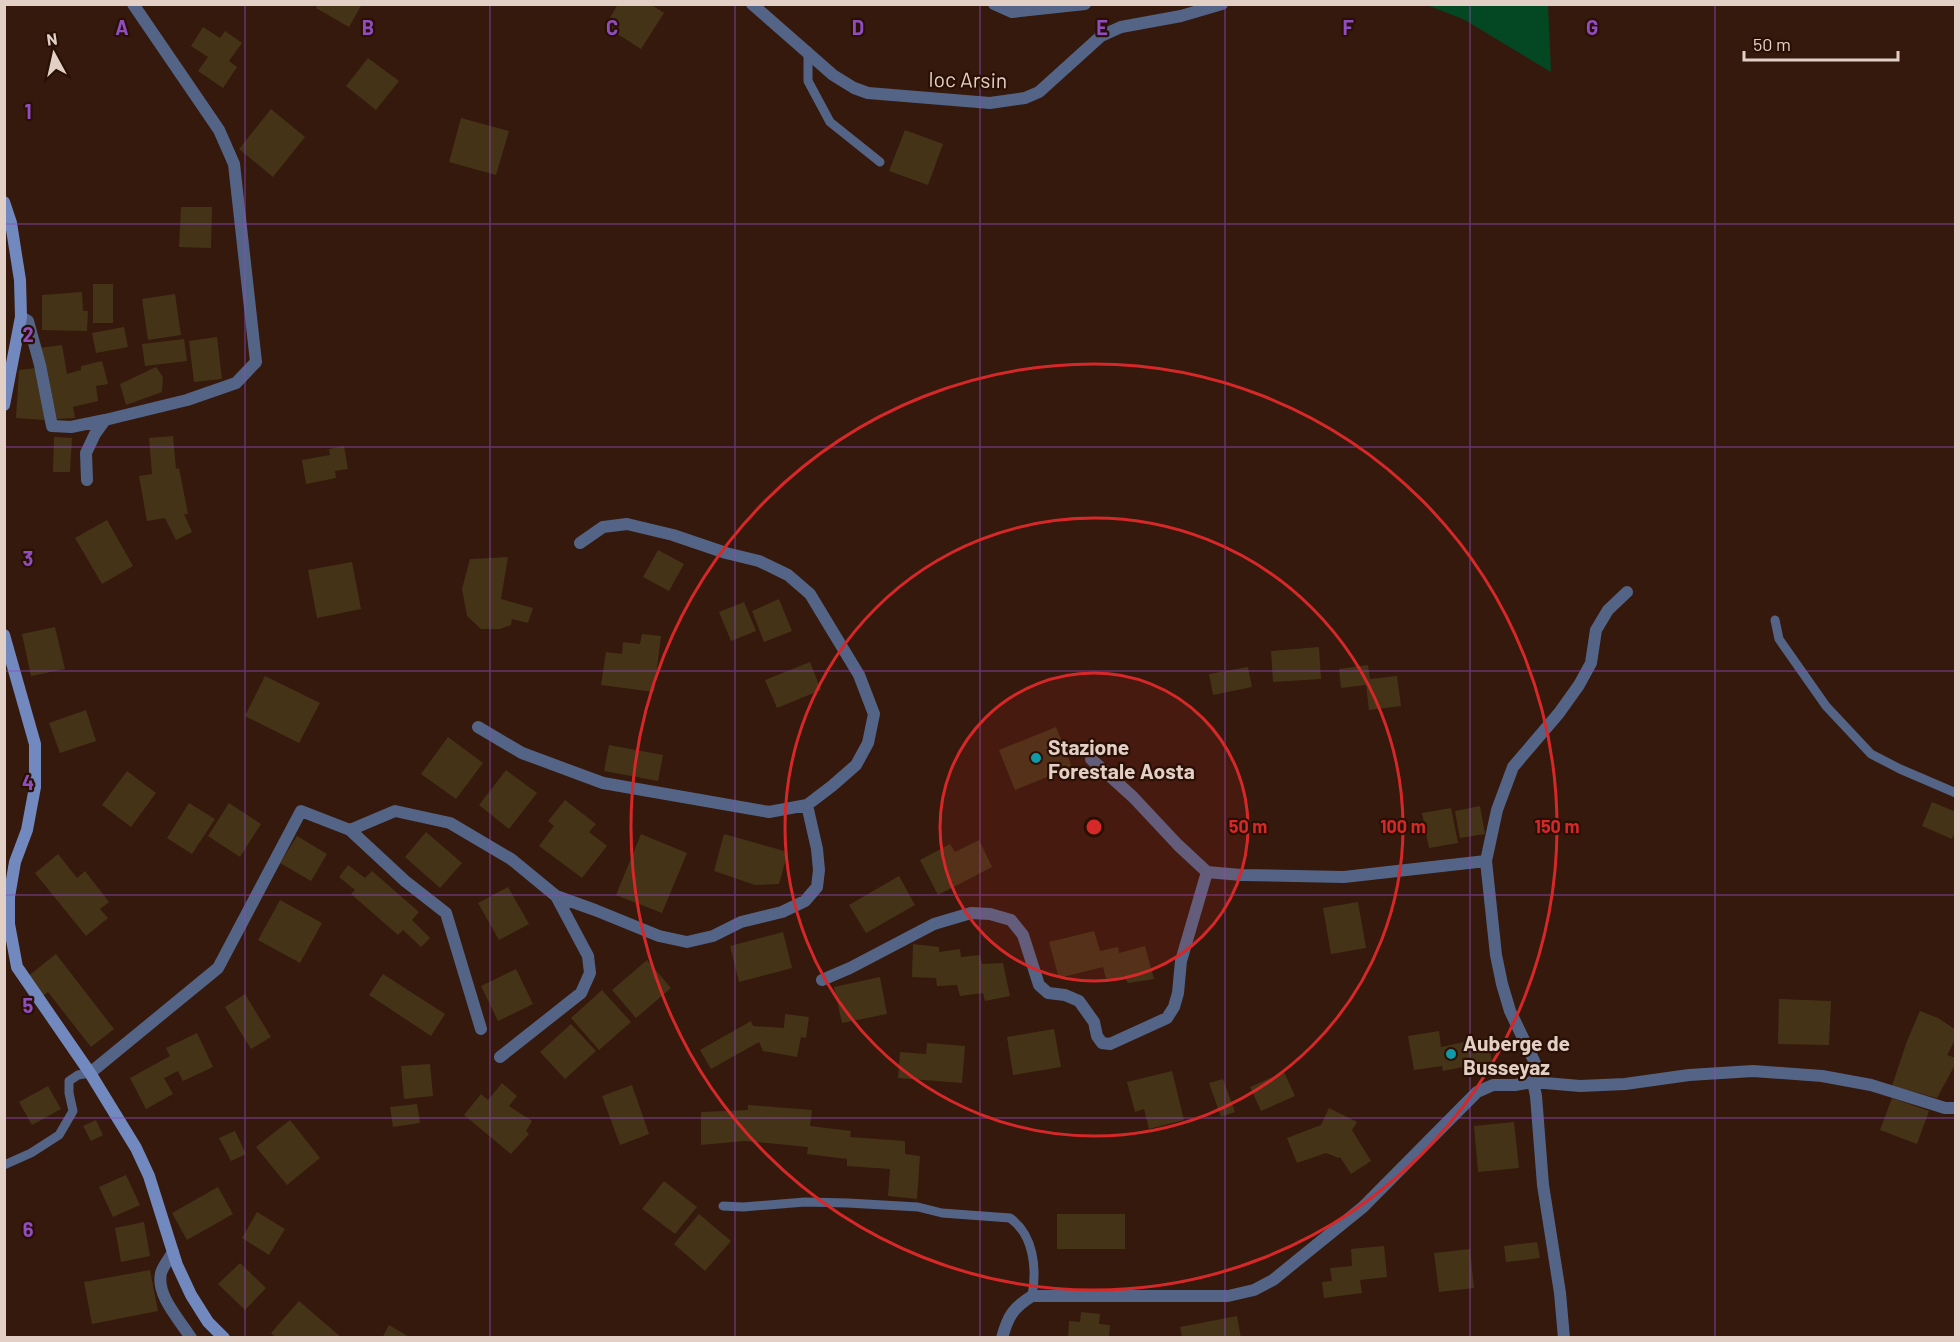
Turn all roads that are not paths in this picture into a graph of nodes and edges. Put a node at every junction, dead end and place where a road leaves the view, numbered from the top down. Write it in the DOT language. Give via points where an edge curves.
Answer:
graph roads {
  1 [pos="133,4"];
  2 [pos="752,4"];
  3 [pos="994,4"];
  4 [pos="1085,4"];
  5 [pos="1222,4"];
  6 [pos="808,51"];
  7 [pos="880,162"];
  8 [pos="4,202"];
  9 [pos="21,317"];
  10 [pos="4,405"];
  11 [pos="105,420"];
  12 [pos="87,480"];
  13 [pos="580,543"];
  14 [pos="1627,592"];
  15 [pos="1775,620"];
  16 [pos="4,635"];
  17 [pos="478,727"];
  18 [pos="1091,759"];
  19 [pos="1956,793"];
  20 [pos="807,805"];
  21 [pos="350,830"];
  22 [pos="1486,861"];
  23 [pos="1207,872"];
  24 [pos="556,896"];
  25 [pos="822,980"];
  26 [pos="481,1029"];
  27 [pos="500,1057"];
  28 [pos="90,1073"];
  29 [pos="1533,1082"];
  30 [pos="1956,1108"];
  31 [pos="4,1165"];
  32 [pos="723,1206"];
  33 [pos="173,1252"];
  34 [pos="1032,1296"];
  35 [pos="191,1338"];
  36 [pos="224,1338"];
  37 [pos="1002,1338"];
  38 [pos="1564,1338"];
  1 -- 11 [label="street" via="219,130 234,164 256,362 236,383 187,400"];
  2 -- 6 [label="street, loc Arsin"];
  3 -- 4 [label="street" via="1012,12"];
  5 -- 6 [label="street, loc Arsin" via="1205,11 1121,27 1101,36 1039,92 1008,101 990,103 868,93 833,75"];
  6 -- 7 [label="lane" via="808,81 830,122"];
  8 -- 9 [label="main road" via="20,280"];
  9 -- 10 [label="main road"];
  9 -- 11 [label="street" via="28,321 33,337 52,426 71,427"];
  11 -- 12 [label="street" via="86,453"];
  13 -- 20 [label="street" via="603,527 627,524 759,561 788,575 810,594 859,675 874,714 868,743 856,765"];
  14 -- 22 [label="street" via="1608,610 1596,630 1591,663 1579,685 1513,767 1497,810"];
  15 -- 19 [label="lane" via="1779,639 1826,706 1871,754"];
  16 -- 28 [label="main road" via="35,744 35,787 9,897 13,948 17,967 26,982"];
  17 -- 20 [label="street" via="522,753 603,783 769,812"];
  18 -- 23 [label="street"];
  20 -- 24 [label="street" via="817,849 817,887 804,901 782,912 687,942 659,936"];
  21 -- 24 [label="street" via="395,811 450,823 511,859"];
  21 -- 26 [label="street" via="446,913"];
  21 -- 28 [label="street" via="301,811 218,968"];
  22 -- 23 [label="street" via="1344,878"];
  22 -- 29 [label="street" via="1502,984 1510,1011 1538,1069"];
  23 -- 25 [label="street" via="1181,961 1174,1007 1167,1018 1110,1044 1102,1043 1097,1036 1094,1022 1079,1000 1048,993 1040,985 1023,935 1011,920 990,914 971,913 934,924"];
  24 -- 27 [label="street" via="588,956 590,973 581,993"];
  28 -- 31 [label="lane" via="69,1081 73,1112 59,1135"];
  28 -- 33 [label="main road" via="149,1176"];
  29 -- 30 [label="street" via="1625,1084 1753,1071 1861,1083 1944,1108"];
  29 -- 34 [label="street" via="1493,1085 1477,1092 1363,1207 1273,1280 1254,1290 1228,1296"];
  29 -- 38 [label="street"];
  32 -- 34 [label="lane" via="848,1203 1010,1218 1031,1247 1035,1280"];
  33 -- 35 [label="street" via="161,1273 162,1289"];
  33 -- 36 [label="main road" via="191,1295"];
  34 -- 37 [label="street" via="1017,1305"];
}
